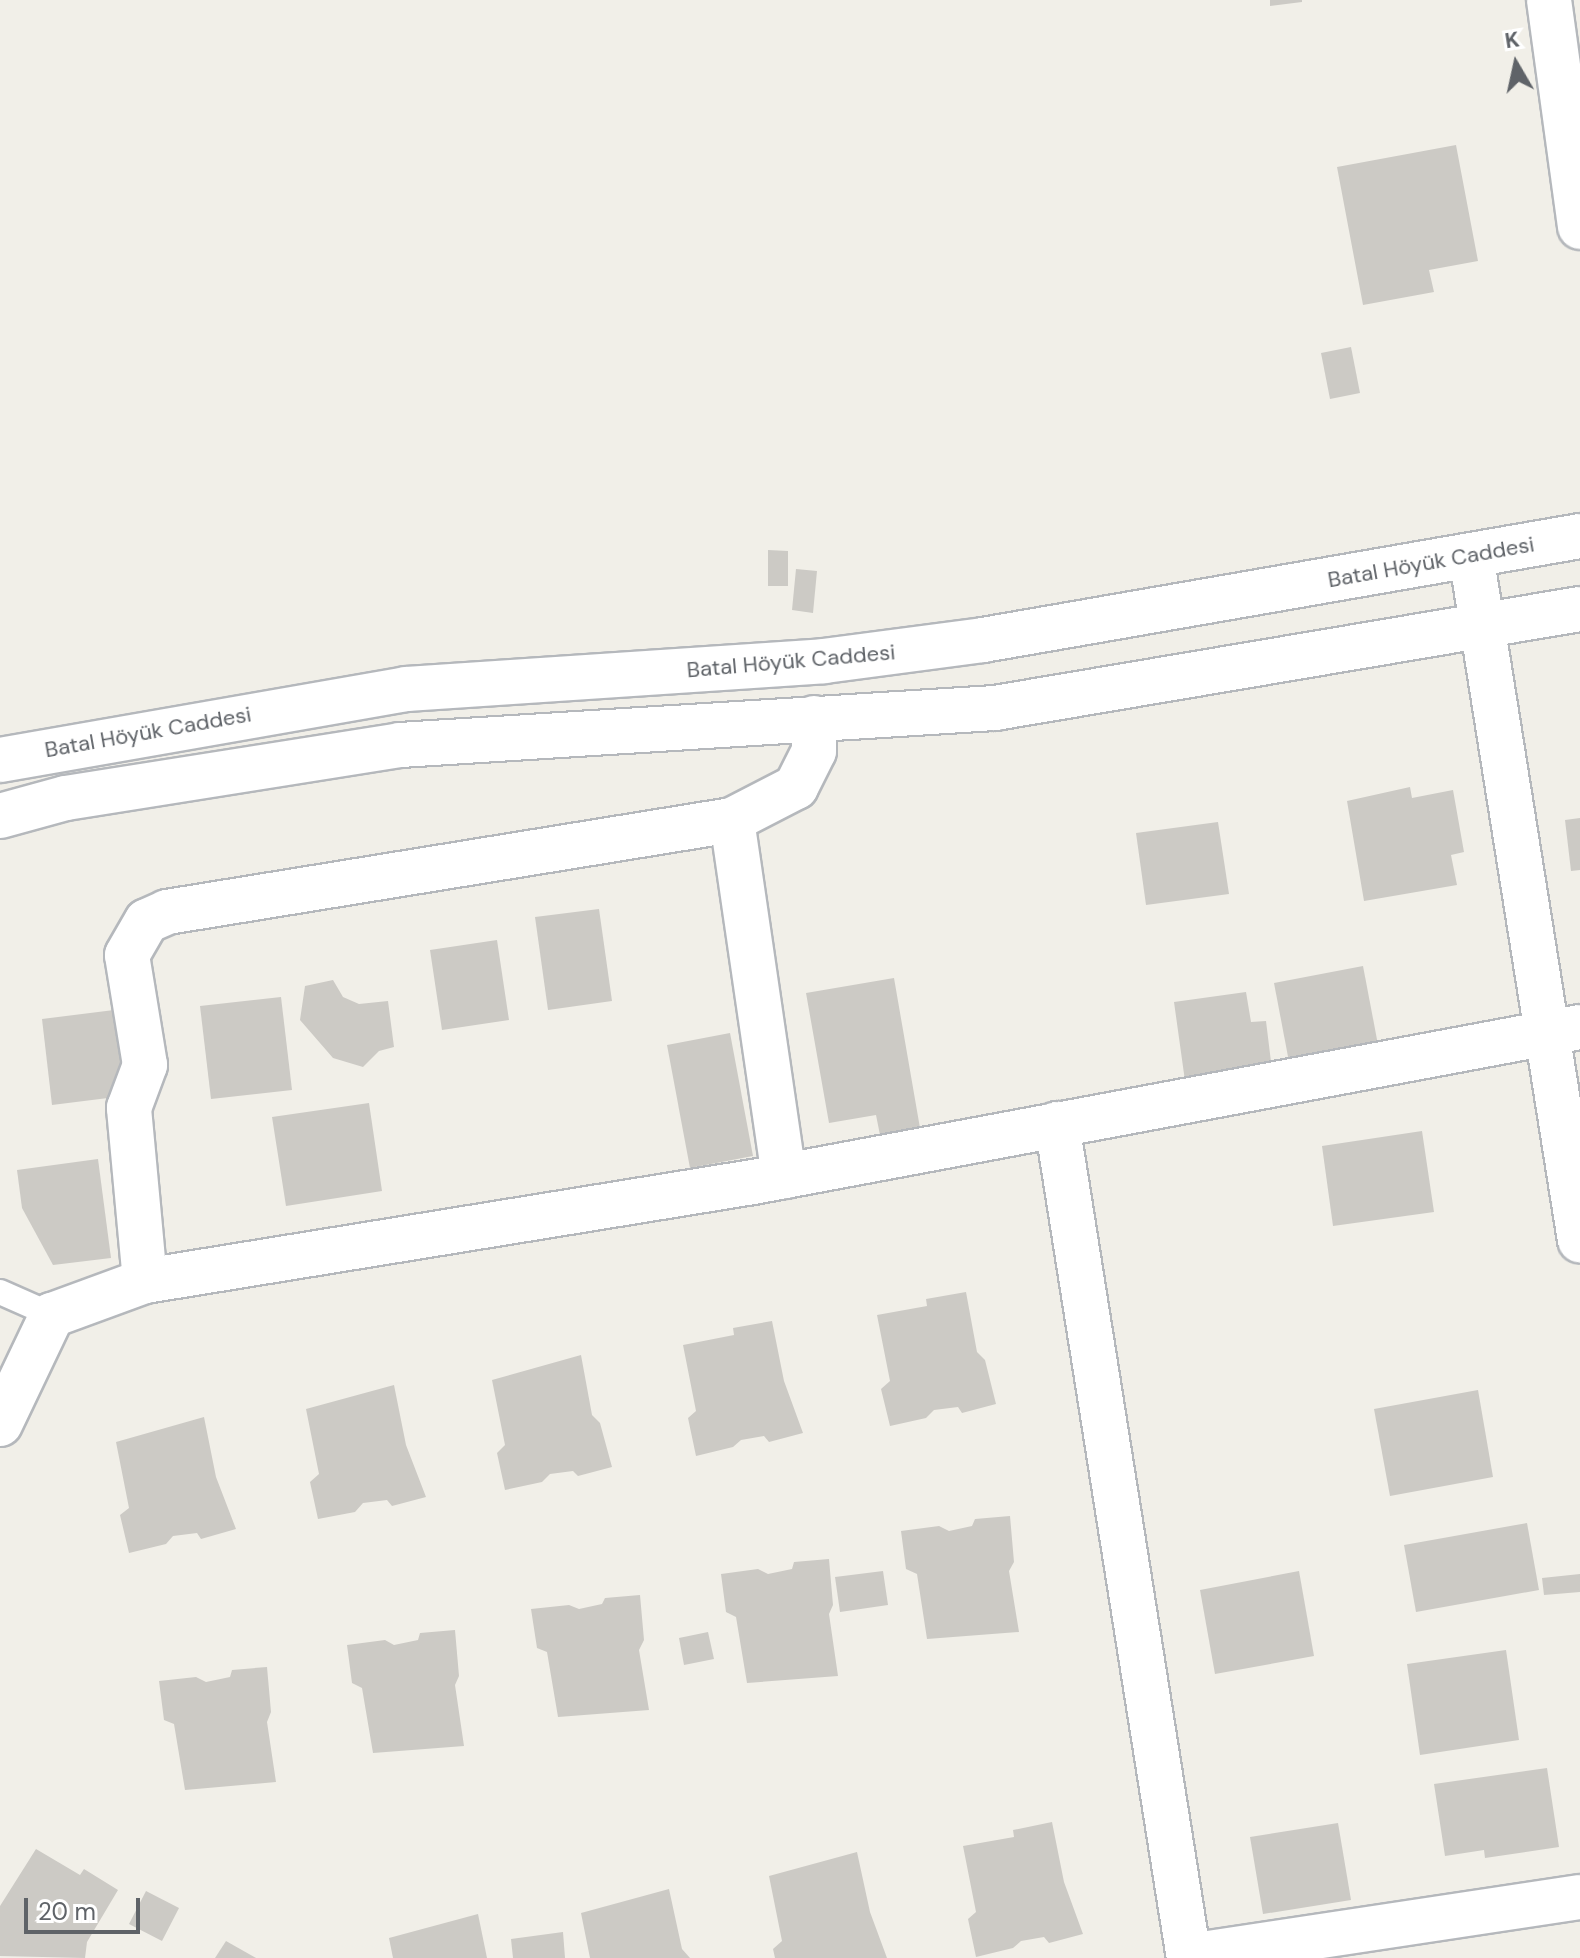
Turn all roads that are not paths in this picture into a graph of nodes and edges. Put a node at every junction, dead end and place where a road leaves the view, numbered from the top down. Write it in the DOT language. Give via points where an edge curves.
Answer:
graph roads {
  1 [pos="1549,0"];
  2 [pos="1580,227"];
  3 [pos="1580,536"];
  4 [pos="1471,555"];
  5 [pos="1580,609"];
  6 [pos="1483,625"];
  7 [pos="814,718"];
  8 [pos="0,760"];
  9 [pos="0,816"];
  10 [pos="732,820"];
  11 [pos="1562,1030"];
  12 [pos="1057,1124"];
  13 [pos="784,1176"];
  14 [pos="1580,1240"];
  15 [pos="145,1281"];
  16 [pos="0,1292"];
  17 [pos="52,1315"];
  18 [pos="0,1424"];
  19 [pos="1580,1897"];
  20 [pos="1189,1957"];
  1 -- 2 [label="street"];
  3 -- 4 [label="street, Batal Höyük Caddesi"];
  4 -- 6 [label="street"];
  4 -- 8 [label="street, Batal Höyük Caddesi" via="983,640 824,661 406,689"];
  5 -- 6 [label="street"];
  6 -- 7 [label="street" via="995,708"];
  6 -- 11 [label="street"];
  7 -- 9 [label="street" via="400,745 66,798"];
  7 -- 10 [label="street" via="814,751 796,787"];
  10 -- 13 [label="street"];
  10 -- 15 [label="street" via="167,912 147,921 127,955 145,1065 129,1108"];
  11 -- 12 [label="street"];
  11 -- 14 [label="street"];
  12 -- 13 [label="street"];
  12 -- 20 [label="street"];
  13 -- 15 [label="street"];
  15 -- 17 [label="street"];
  16 -- 17 [label="lane"];
  17 -- 18 [label="street"];
  19 -- 20 [label="street"];
}
